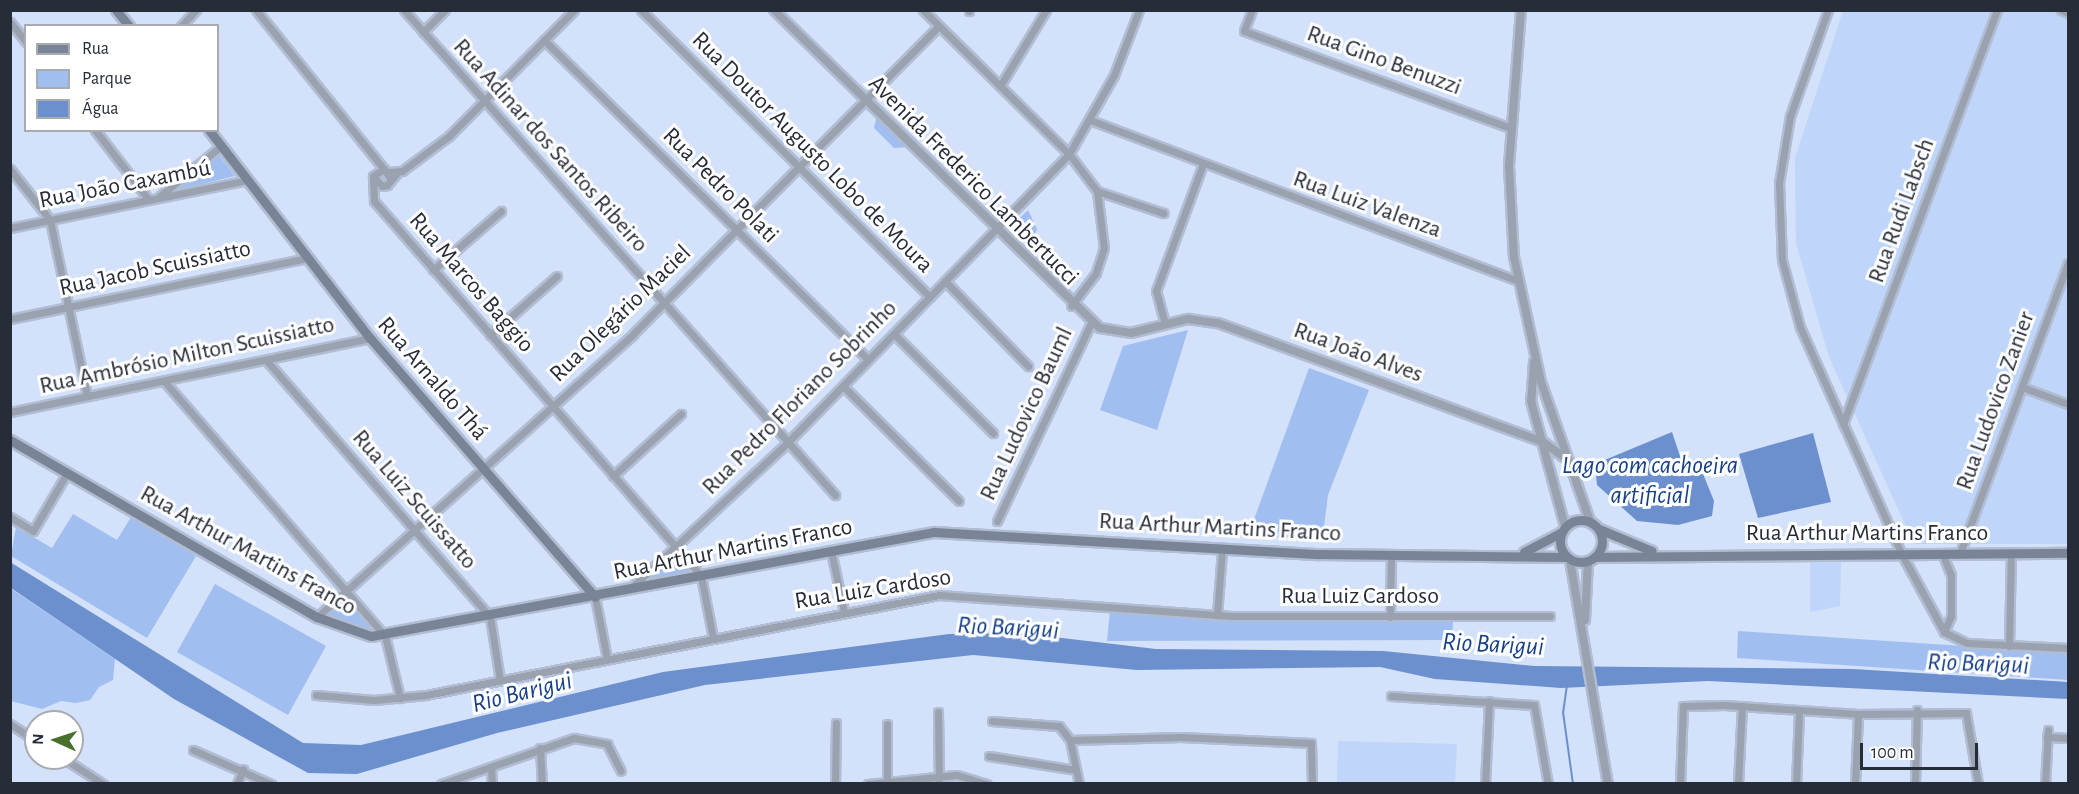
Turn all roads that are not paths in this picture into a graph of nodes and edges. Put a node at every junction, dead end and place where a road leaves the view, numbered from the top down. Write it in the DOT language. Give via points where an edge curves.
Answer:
graph roads {
  1 [pos="116,10"];
  2 [pos="196,10"];
  3 [pos="256,10"];
  4 [pos="404,10"];
  5 [pos="445,10"];
  6 [pos="574,10"];
  7 [pos="641,10"];
  8 [pos="774,10"];
  9 [pos="923,10"];
  10 [pos="1046,10"];
  11 [pos="1140,10"];
  12 [pos="1252,10"];
  13 [pos="1521,10"];
  14 [pos="1828,10"];
  15 [pos="1997,10"];
  16 [pos="2061,10"];
  17 [pos="2068,13"];
  18 [pos="10,22"];
  19 [pos="126,24"];
  20 [pos="183,24"];
  21 [pos="939,26"];
  22 [pos="423,32"];
  23 [pos="24,40"];
  24 [pos="544,40"];
  25 [pos="1000,86"];
  26 [pos="484,100"];
  27 [pos="865,100"];
  28 [pos="1090,120"];
  29 [pos="1511,128"];
  30 [pos="97,132"];
  31 [pos="210,132"];
  32 [pos="221,146"];
  33 [pos="1069,154"];
  34 [pos="1203,164"];
  35 [pos="799,167"];
  36 [pos="10,169"];
  37 [pos="387,171"];
  38 [pos="247,180"];
  39 [pos="374,180"];
  40 [pos="382,186"];
  41 [pos="1097,191"];
  42 [pos="159,198"];
  43 [pos="373,198"];
  44 [pos="149,200"];
  45 [pos="501,211"];
  46 [pos="1162,213"];
  47 [pos="50,220"];
  48 [pos="10,228"];
  49 [pos="736,230"];
  50 [pos="995,230"];
  51 [pos="307,258"];
  52 [pos="2068,262"];
  53 [pos="433,270"];
  54 [pos="557,276"];
  55 [pos="1518,281"];
  56 [pos="945,282"];
  57 [pos="930,297"];
  58 [pos="664,303"];
  59 [pos="1071,306"];
  60 [pos="68,307"];
  61 [pos="10,319"];
  62 [pos="1091,323"];
  63 [pos="1165,324"];
  64 [pos="894,334"];
  65 [pos="490,335"];
  66 [pos="370,338"];
  67 [pos="1534,359"];
  68 [pos="266,360"];
  69 [pos="868,360"];
  70 [pos="1028,366"];
  71 [pos="164,381"];
  72 [pos="843,386"];
  73 [pos="2022,387"];
  74 [pos="87,396"];
  75 [pos="2068,404"];
  76 [pos="553,406"];
  77 [pos="10,412"];
  78 [pos="681,414"];
  79 [pos="1843,424"];
  80 [pos="993,433"];
  81 [pos="10,440"];
  82 [pos="788,442"];
  83 [pos="1543,442"];
  84 [pos="1564,457"];
  85 [pos="483,468"];
  86 [pos="67,473"];
  87 [pos="613,476"];
  88 [pos="835,495"];
  89 [pos="959,501"];
  90 [pos="10,517"];
  91 [pos="997,521"];
  92 [pos="1590,521"];
  93 [pos="1564,529"];
  94 [pos="1599,529"];
  95 [pos="414,530"];
  96 [pos="676,547"];
  97 [pos="1222,550"];
  98 [pos="831,551"];
  99 [pos="1960,553"];
  100 [pos="2011,553"];
  101 [pos="2068,553"];
  102 [pos="1516,554"];
  103 [pos="1666,554"];
  104 [pos="1901,554"];
  105 [pos="1942,554"];
  106 [pos="1391,555"];
  107 [pos="1568,558"];
  108 [pos="1591,559"];
  109 [pos="701,576"];
  110 [pos="629,590"];
  111 [pos="346,591"];
  112 [pos="596,597"];
  113 [pos="844,612"];
  114 [pos="1217,615"];
  115 [pos="1550,616"];
  116 [pos="317,617"];
  117 [pos="490,617"];
  118 [pos="1390,617"];
  119 [pos="1944,632"];
  120 [pos="1584,635"];
  121 [pos="385,636"];
  122 [pos="713,638"];
  123 [pos="2009,646"];
  124 [pos="2068,648"];
  125 [pos="607,659"];
  126 [pos="500,680"];
  127 [pos="316,695"];
  128 [pos="1391,696"];
  129 [pos="400,698"];
  130 [pos="1489,701"];
  131 [pos="1742,706"];
  132 [pos="1917,710"];
  133 [pos="1799,711"];
  134 [pos="938,712"];
  135 [pos="1858,714"];
  136 [pos="992,721"];
  137 [pos="836,723"];
  138 [pos="10,724"];
  139 [pos="887,724"];
  140 [pos="24,733"];
  141 [pos="2068,738"];
  142 [pos="1070,740"];
  143 [pos="540,748"];
  144 [pos="193,750"];
  145 [pos="989,756"];
  146 [pos="491,767"];
  147 [pos="243,769"];
  148 [pos="82,770"];
  149 [pos="1075,770"];
  150 [pos="621,771"];
  151 [pos="939,780"];
  152 [pos="458,781"];
  153 [pos="887,782"];
  154 [pos="979,782"];
  155 [pos="103,783"];
  156 [pos="237,783"];
  157 [pos="271,783"];
  158 [pos="441,783"];
  159 [pos="492,783"];
  160 [pos="542,783"];
  161 [pos="835,783"];
  162 [pos="868,783"];
  163 [pos="987,783"];
  164 [pos="1079,783"];
  165 [pos="1312,783"];
  166 [pos="1485,783"];
  167 [pos="1548,783"];
  168 [pos="1609,783"];
  169 [pos="1680,783"];
  170 [pos="1738,783"];
  171 [pos="1796,783"];
  172 [pos="1855,783"];
  173 [pos="1915,783"];
  174 [pos="1978,783"];
  175 [pos="2045,783"];
  1 -- 19 [label="main road"];
  2 -- 20 [label="street"];
  3 -- 37 [label="street"];
  4 -- 22 [label="street, Rua Adinar dos Santos Ribeiro"];
  5 -- 22 [label="street"];
  6 -- 24 [label="street"];
  7 -- 35 [label="street, Rua Doutor Augusto Lobo de Moura"];
  8 -- 27 [label="street, Avenida Frederico Lambertucci"];
  9 -- 21 [label="street"];
  10 -- 25 [label="street"];
  11 -- 28 [label="street, Rua Pedro Floriano Sobrinho"];
  12 -- 29 [label="street, Rua Gino Benuzzi" via="1244,31"];
  13 -- 29 [label="street"];
  14 -- 79 [label="street" via="1788,127 1778,219 1793,305"];
  15 -- 79 [label="street, Rua Rudi Labsch"];
  16 -- 17 [label="street"];
  18 -- 23 [label="street"];
  21 -- 25 [label="street"];
  21 -- 27 [label="street, Rua Olegário Maciel"];
  22 -- 26 [label="street, Rua Adinar dos Santos Ribeiro"];
  24 -- 26 [label="street"];
  24 -- 49 [label="street, Rua Pedro Polati"];
  25 -- 33 [label="street"];
  26 -- 37 [label="street" via="437,146"];
  26 -- 58 [label="street, Rua Adinar dos Santos Ribeiro"];
  27 -- 35 [label="street, Rua Olegário Maciel"];
  27 -- 50 [label="street, Avenida Frederico Lambertucci"];
  28 -- 33 [label="street, Rua Pedro Floriano Sobrinho"];
  28 -- 34 [label="street, Rua Luiz Valenza"];
  29 -- 55 [label="street" via="1510,212"];
  30 -- 44 [label="street"];
  31 -- 32 [label="main road, Rua Arnaldo Thá"];
  32 -- 38 [label="main road, Rua Arnaldo Thá"];
  32 -- 42 [label="street"];
  33 -- 41 [label="street"];
  33 -- 50 [label="street, Rua Pedro Floriano Sobrinho"];
  34 -- 55 [label="street, Rua Luiz Valenza"];
  34 -- 63 [label="street" via="1156,291"];
  35 -- 49 [label="street, Rua Olegário Maciel"];
  35 -- 57 [label="street, Rua Doutor Augusto Lobo de Moura"];
  36 -- 47 [label="street"];
  37 -- 39 [label="street"];
  37 -- 40 [label="street" via="391,180"];
  38 -- 42 [label="street, Rua João Caxambú"];
  38 -- 51 [label="main road, Rua Arnaldo Thá"];
  39 -- 40 [label="street"];
  39 -- 43 [label="street"];
  40 -- 43 [label="street"];
  41 -- 46 [label="street"];
  41 -- 59 [label="street, Rua Ludovico Bauml" via="1104,248 1096,273"];
  42 -- 44 [label="street, Rua João Caxambú"];
  43 -- 53 [label="street, Rua Marcos Baggio"];
  44 -- 47 [label="street, Rua João Caxambú"];
  45 -- 53 [label="street"];
  47 -- 48 [label="street, Rua João Caxambú"];
  47 -- 60 [label="street"];
  49 -- 58 [label="street, Rua Olegário Maciel"];
  49 -- 69 [label="street, Rua Pedro Polati"];
  50 -- 56 [label="street, Rua Pedro Floriano Sobrinho"];
  50 -- 59 [label="street, Avenida Frederico Lambertucci"];
  51 -- 60 [label="street, Rua Jacob Scuissiatto"];
  51 -- 66 [label="main road, Rua Arnaldo Thá"];
  52 -- 73 [label="street, Rua Ludovico Zanier"];
  53 -- 65 [label="street, Rua Marcos Baggio"];
  54 -- 65 [label="street"];
  55 -- 67 [label="street"];
  56 -- 57 [label="street, Rua Pedro Floriano Sobrinho"];
  56 -- 70 [label="street"];
  57 -- 64 [label="street, Rua Pedro Floriano Sobrinho"];
  58 -- 76 [label="street, Rua Olegário Maciel"];
  58 -- 82 [label="street, Rua Adinar dos Santos Ribeiro"];
  59 -- 62 [label="street, Avenida Frederico Lambertucci"];
  60 -- 61 [label="street, Rua Jacob Scuissiatto"];
  60 -- 74 [label="street"];
  62 -- 63 [label="street, Avenida Frederico Lambertucci" via="1122,333"];
  62 -- 91 [label="street, Rua Ludovico Bauml"];
  63 -- 83 [label="street, Rua João Alves" via="1218,322"];
  64 -- 69 [label="street, Rua Pedro Floriano Sobrinho"];
  64 -- 80 [label="street"];
  65 -- 76 [label="street, Rua Marcos Baggio"];
  66 -- 68 [label="street, Rua Ambrósio Milton Scuissiatto"];
  66 -- 85 [label="main road, Rua Arnaldo Thá"];
  67 -- 83 [label="street" via="1531,401"];
  67 -- 84 [label="street"];
  68 -- 71 [label="street, Rua Ambrósio Milton Scuissiatto"];
  68 -- 95 [label="street, Rua Luiz Scuissatto"];
  69 -- 72 [label="street, Rua Pedro Floriano Sobrinho"];
  71 -- 74 [label="street, Rua Ambrósio Milton Scuissiatto"];
  71 -- 111 [label="street"];
  72 -- 82 [label="street, Rua Pedro Floriano Sobrinho"];
  72 -- 89 [label="street"];
  73 -- 75 [label="street"];
  73 -- 99 [label="street, Rua Ludovico Zanier"];
  74 -- 77 [label="street, Rua Ambrósio Milton Scuissiatto"];
  76 -- 85 [label="street, Rua Olegário Maciel"];
  76 -- 87 [label="street, Rua Marcos Baggio"];
  78 -- 87 [label="street"];
  79 -- 104 [label="street"];
  81 -- 86 [label="main road, Rua Arthur Martins Franco"];
  82 -- 88 [label="street, Rua Adinar dos Santos Ribeiro"];
  82 -- 96 [label="street, Rua Pedro Floriano Sobrinho"];
  83 -- 84 [label="street, Rua João Alves"];
  83 -- 93 [label="street"];
  84 -- 92 [label="street"];
  85 -- 95 [label="street, Rua Olegário Maciel"];
  85 -- 112 [label="main road, Rua Arnaldo Thá"];
  86 -- 90 [label="street" via="33,531"];
  86 -- 116 [label="main road, Rua Arthur Martins Franco"];
  87 -- 96 [label="street, Rua Marcos Baggio"];
  92 -- 93 [label="main road"];
  92 -- 94 [label="main road"];
  93 -- 102 [label="main road, Rua Arthur Martins Franco"];
  93 -- 107 [label="main road"];
  94 -- 103 [label="main road, Rua Arthur Martins Franco" via="1627,544"];
  94 -- 108 [label="main road" via="1602,541"];
  95 -- 111 [label="street, Rua Olegário Maciel"];
  95 -- 117 [label="street, Rua Luiz Scuissatto"];
  96 -- 109 [label="street, Rua Marcos Baggio"];
  96 -- 110 [label="street, Rua Pedro Floriano Sobrinho"];
  97 -- 98 [label="main road, Rua Arthur Martins Franco" via="950,531"];
  97 -- 106 [label="main road, Rua Arthur Martins Franco"];
  97 -- 114 [label="street"];
  98 -- 109 [label="main road, Rua Arthur Martins Franco"];
  98 -- 113 [label="street"];
  99 -- 100 [label="main road, Rua Arthur Martins Franco"];
  99 -- 105 [label="main road, Rua Arthur Martins Franco"];
  100 -- 101 [label="main road, Rua Arthur Martins Franco"];
  100 -- 123 [label="street"];
  102 -- 106 [label="main road, Rua Arthur Martins Franco"];
  102 -- 107 [label="main road, Rua Arthur Martins Franco"];
  103 -- 104 [label="main road, Rua Arthur Martins Franco"];
  103 -- 108 [label="main road, Rua Arthur Martins Franco"];
  104 -- 105 [label="main road, Rua Arthur Martins Franco"];
  104 -- 119 [label="street"];
  105 -- 119 [label="street" via="1951,575 1951,616"];
  106 -- 118 [label="street"];
  107 -- 108 [label="main road"];
  107 -- 120 [label="street"];
  108 -- 120 [label="street"];
  109 -- 110 [label="main road, Rua Arthur Martins Franco"];
  109 -- 122 [label="street, Rua Marcos Baggio"];
  110 -- 112 [label="main road, Rua Arthur Martins Franco"];
  111 -- 116 [label="street, Rua Olegário Maciel"];
  111 -- 121 [label="street"];
  112 -- 117 [label="main road, Rua Arthur Martins Franco"];
  112 -- 125 [label="street"];
  113 -- 114 [label="street, Rua Luiz Cardoso" via="957,595"];
  113 -- 122 [label="street, Rua Luiz Cardoso"];
  114 -- 118 [label="street, Rua Luiz Cardoso"];
  115 -- 118 [label="street, Rua Luiz Cardoso"];
  116 -- 121 [label="main road, Rua Arthur Martins Franco" via="357,633"];
  117 -- 121 [label="main road, Rua Arthur Martins Franco"];
  117 -- 126 [label="street"];
  119 -- 123 [label="street" via="1960,642"];
  120 -- 168 [label="street"];
  121 -- 129 [label="street"];
  122 -- 125 [label="street, Rua Luiz Cardoso"];
  123 -- 124 [label="street"];
  125 -- 126 [label="street, Rua Luiz Cardoso"];
  126 -- 129 [label="street, Rua Luiz Cardoso"];
  127 -- 129 [label="street, Rua Luiz Cardoso"];
  128 -- 130 [label="street"];
  130 -- 166 [label="street"];
  130 -- 167 [label="street" via="1536,708"];
  131 -- 133 [label="street"];
  131 -- 169 [label="street" via="1683,706"];
  131 -- 170 [label="street"];
  132 -- 135 [label="street"];
  132 -- 173 [label="street"];
  132 -- 174 [label="street" via="1971,717"];
  133 -- 135 [label="street"];
  133 -- 171 [label="street"];
  134 -- 151 [label="street"];
  135 -- 172 [label="street"];
  136 -- 142 [label="street" via="1059,726"];
  137 -- 161 [label="street"];
  138 -- 140 [label="street"];
  139 -- 153 [label="street"];
  141 -- 175 [label="street" via="2048,734"];
  142 -- 149 [label="street"];
  142 -- 165 [label="street" via="1181,736 1311,743"];
  143 -- 146 [label="street"];
  143 -- 150 [label="street" via="566,739 600,741 617,755"];
  143 -- 160 [label="street"];
  144 -- 147 [label="street"];
  145 -- 149 [label="street"];
  146 -- 152 [label="street"];
  146 -- 159 [label="street"];
  147 -- 156 [label="street"];
  147 -- 157 [label="street"];
  148 -- 155 [label="street"];
  149 -- 164 [label="street"];
  151 -- 153 [label="street"];
  151 -- 154 [label="street"];
  152 -- 158 [label="street"];
  153 -- 162 [label="street"];
  154 -- 163 [label="street"];
}
